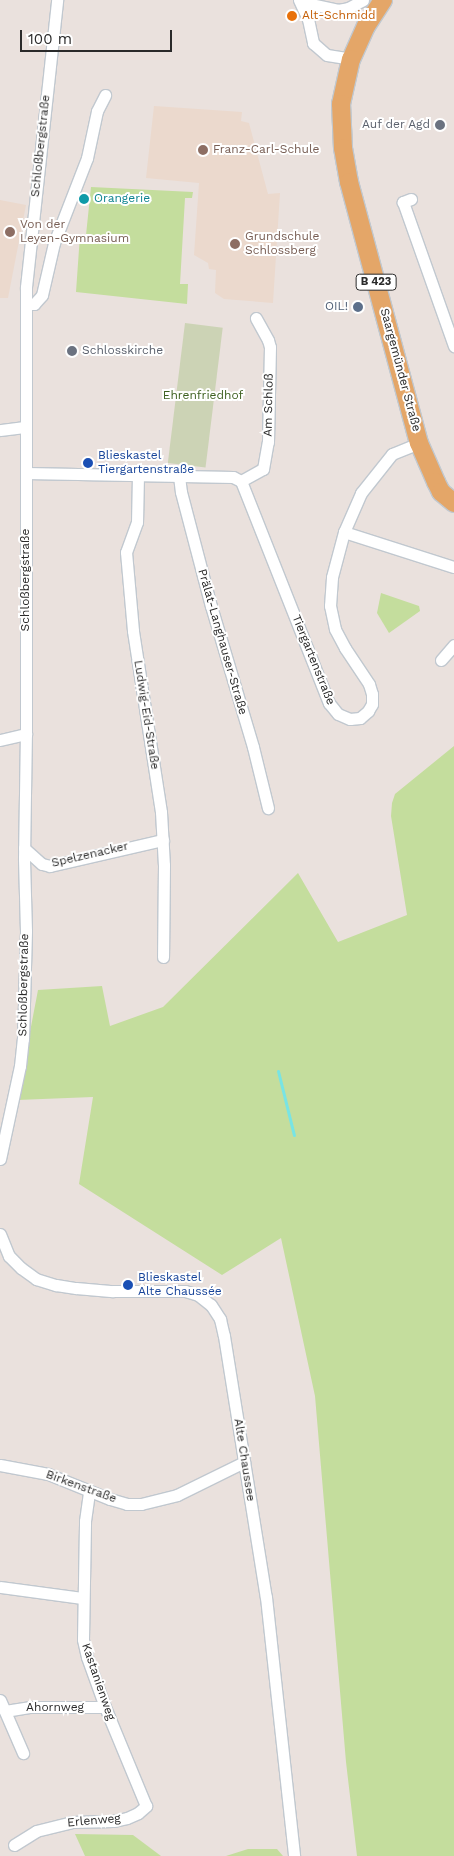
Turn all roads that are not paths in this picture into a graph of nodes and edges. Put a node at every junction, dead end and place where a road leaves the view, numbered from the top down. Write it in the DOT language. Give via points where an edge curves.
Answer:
graph roads {
  1 [pos="57,0"];
  2 [pos="363,0"];
  3 [pos="383,0"];
  4 [pos="300,1"];
  5 [pos="351,59"];
  6 [pos="105,95"];
  7 [pos="411,199"];
  8 [pos="26,304"];
  9 [pos="256,318"];
  10 [pos="454,346"];
  11 [pos="25,427"];
  12 [pos="0,430"];
  13 [pos="419,443"];
  14 [pos="26,473"];
  15 [pos="138,475"];
  16 [pos="179,476"];
  17 [pos="241,481"];
  18 [pos="454,503"];
  19 [pos="344,532"];
  20 [pos="454,567"];
  21 [pos="454,645"];
  22 [pos="441,660"];
  23 [pos="26,734"];
  24 [pos="0,740"];
  25 [pos="268,808"];
  26 [pos="163,840"];
  27 [pos="24,848"];
  28 [pos="163,957"];
  29 [pos="0,1159"];
  30 [pos="0,1234"];
  31 [pos="244,1462"];
  32 [pos="0,1465"];
  33 [pos="89,1492"];
  34 [pos="0,1587"];
  35 [pos="82,1598"];
  36 [pos="0,1700"];
  37 [pos="105,1707"];
  38 [pos="6,1711"];
  39 [pos="23,1753"];
  40 [pos="146,1806"];
  41 [pos="14,1845"];
  42 [pos="294,1856"];
  1 -- 8 [label="street, Schloßbergstraße"];
  2 -- 4 [label="street" via="338,10"];
  3 -- 5 [label="main road, Saargemünder Straße / B 423" via="366,26"];
  4 -- 5 [label="street" via="313,43 327,55"];
  5 -- 13 [label="main road, Saargemünder Straße / B 423" via="341,104 344,157"];
  6 -- 8 [label="street" via="97,111 87,158 54,243 42,295 34,304"];
  7 -- 10 [label="street" via="403,202"];
  8 -- 11 [label="street, Schloßbergstraße"];
  9 -- 17 [label="street, Am Schloß" via="270,347 268,442 262,470"];
  11 -- 12 [label="street"];
  11 -- 14 [label="street, Schloßbergstraße"];
  13 -- 18 [label="main road, Saargemünder Straße / B 423" via="441,492"];
  13 -- 19 [label="street, Tiergartenstraße" via="392,454 381,465 361,493"];
  14 -- 15 [label="street"];
  14 -- 23 [label="street, Schloßbergstraße"];
  15 -- 16 [label="street"];
  15 -- 26 [label="street, Ludwig-Eid-Straße" via="137,522 126,552 133,630 158,783"];
  16 -- 17 [label="street" via="233,477"];
  16 -- 25 [label="street, Prälat-Langhauser-Straße" via="210,606 254,747"];
  17 -- 19 [label="street, Tiergartenstraße" via="329,703 338,714 350,719 360,718 368,711 372,694 340,640 332,618 332,577"];
  19 -- 20 [label="street"];
  21 -- 22 [label="street"];
  23 -- 24 [label="street"];
  23 -- 27 [label="street, Schloßbergstraße"];
  26 -- 27 [label="street, Spelzenacker" via="50,866 42,864"];
  26 -- 28 [label="street, Ludwig-Eid-Straße"];
  27 -- 29 [label="street, Schloßbergstraße" via="23,1038"];
  30 -- 31 [label="street, Alte Chaussee" via="9,1256 21,1268 43,1281 66,1287 113,1291 185,1290 211,1305 220,1319 224,1336"];
  31 -- 33 [label="street, Birkenstraße" via="158,1501 127,1504"];
  31 -- 42 [label="street, Alte Chaussee" via="266,1597"];
  32 -- 33 [label="street, Birkenstraße" via="48,1474"];
  33 -- 35 [label="street, Kastanienweg" via="84,1521"];
  34 -- 35 [label="street"];
  35 -- 37 [label="street, Kastanienweg" via="86,1657"];
  36 -- 38 [label="street, Ahornweg"];
  37 -- 38 [label="street, Ahornweg" via="31,1707"];
  37 -- 40 [label="street, Kastanienweg"];
  38 -- 39 [label="street, Ahornweg"];
  40 -- 41 [label="street, Erlenweg" via="138,1814 114,1821 71,1822 36,1831"];
}
